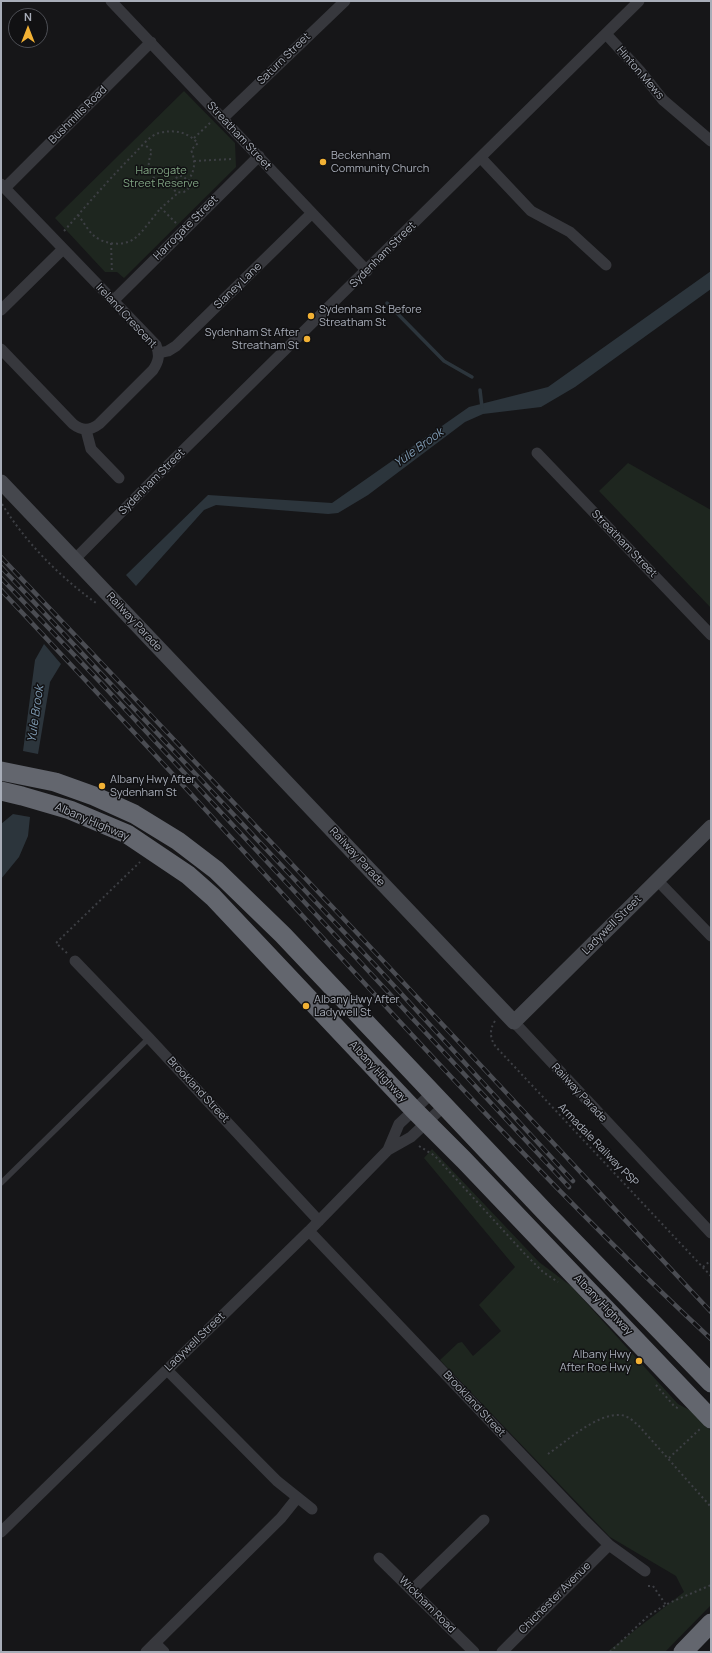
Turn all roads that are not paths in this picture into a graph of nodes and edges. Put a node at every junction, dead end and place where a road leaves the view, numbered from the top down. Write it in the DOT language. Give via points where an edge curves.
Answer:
graph roads {
  1 [pos="111,1"];
  2 [pos="345,1"];
  3 [pos="639,1"];
  4 [pos="606,34"];
  5 [pos="151,42"];
  6 [pos="217,119"];
  7 [pos="711,141"];
  8 [pos="259,156"];
  9 [pos="481,158"];
  10 [pos="3,186"];
  11 [pos="312,213"];
  12 [pos="63,249"];
  13 [pos="606,265"];
  14 [pos="367,271"];
  15 [pos="112,301"];
  16 [pos="1,310"];
  17 [pos="1,349"];
  18 [pos="159,353"];
  19 [pos="86,430"];
  20 [pos="537,453"];
  21 [pos="118,478"];
  22 [pos="1,482"];
  23 [pos="75,559"];
  24 [pos="711,635"];
  25 [pos="1,771"];
  26 [pos="1,791"];
  27 [pos="711,827"];
  28 [pos="657,880"];
  29 [pos="711,936"];
  30 [pos="75,961"];
  31 [pos="514,1022"];
  32 [pos="149,1038"];
  33 [pos="438,1100"];
  34 [pos="413,1110"];
  35 [pos="426,1122"];
  36 [pos="388,1150"];
  37 [pos="1,1183"];
  38 [pos="319,1221"];
  39 [pos="310,1231"];
  40 [pos="711,1233"];
  41 [pos="167,1370"];
  42 [pos="711,1383"];
  43 [pos="702,1425"];
  44 [pos="297,1498"];
  45 [pos="312,1509"];
  46 [pos="484,1520"];
  47 [pos="1,1532"];
  48 [pos="609,1545"];
  49 [pos="379,1558"];
  50 [pos="644,1571"];
  51 [pos="412,1590"];
  52 [pos="711,1623"];
  53 [pos="155,1643"];
  54 [pos="146,1652"];
  55 [pos="164,1652"];
  56 [pos="474,1652"];
  57 [pos="502,1652"];
  58 [pos="683,1652"];
  1 -- 5 [label="street, Streatham Street"];
  2 -- 6 [label="street, Saturn Street"];
  3 -- 4 [label="street, Sydenham Street"];
  4 -- 7 [label="street, Hinton Mews" via="663,100"];
  4 -- 9 [label="street, Sydenham Street"];
  5 -- 6 [label="street, Streatham Street"];
  5 -- 10 [label="street, Bushmills Road"];
  6 -- 8 [label="street, Streatham Street"];
  8 -- 11 [label="street, Streatham Street"];
  8 -- 15 [label="street, Harrogate Street"];
  9 -- 13 [label="street" via="532,211 570,232"];
  9 -- 14 [label="street, Sydenham Street"];
  10 -- 12 [label="street, Ireland Crescent"];
  11 -- 14 [label="street, Streatham Street"];
  11 -- 18 [label="street, Slaney Lane" via="176,346"];
  12 -- 15 [label="street, Ireland Crescent"];
  12 -- 16 [label="street"];
  14 -- 23 [label="street, Sydenham Street"];
  15 -- 18 [label="street, Ireland Crescent" via="156,345"];
  17 -- 19 [label="street" via="73,424 79,429"];
  18 -- 19 [label="street, Ireland Crescent" via="158,362 153,370 99,424"];
  19 -- 21 [label="street" via="91,449"];
  20 -- 24 [label="street, Streatham Street"];
  22 -- 23 [label="street, Railway Parade"];
  23 -- 31 [label="street, Railway Parade"];
  25 -- 33 [label="highway, Albany Highway" via="55,782 94,796 134,814 178,841 216,870 250,901"];
  26 -- 34 [label="highway, Albany Highway" via="70,810 127,834 188,875 213,897"];
  27 -- 28 [label="street, Ladywell Street"];
  28 -- 29 [label="street"];
  28 -- 31 [label="street, Ladywell Street"];
  30 -- 32 [label="street, Brookland Street"];
  31 -- 40 [label="street, Railway Parade"];
  32 -- 37 [label="lane"];
  32 -- 38 [label="street, Brookland Street"];
  33 -- 34 [label="street, Ladywell Street"];
  33 -- 35 [label="street, Ladywell Street"];
  33 -- 42 [label="highway, Albany Highway"];
  34 -- 35 [label="highway, Albany Highway"];
  34 -- 36 [label="street, Ladywell Street" via="399,1124"];
  35 -- 36 [label="street, Ladywell Street" via="411,1137"];
  35 -- 43 [label="highway, Albany Highway"];
  36 -- 38 [label="street, Ladywell Street"];
  38 -- 39 [label="street, Ladywell Street"];
  39 -- 41 [label="street, Ladywell Street"];
  39 -- 48 [label="street, Brookland Street"];
  41 -- 44 [label="street" via="277,1482"];
  41 -- 47 [label="street, Ladywell Street"];
  44 -- 45 [label="street"];
  44 -- 53 [label="street" via="281,1518"];
  46 -- 51 [label="street"];
  48 -- 50 [label="street, Brookland Street"];
  48 -- 57 [label="street, Chichester Avenue"];
  49 -- 51 [label="street, Wickham Road"];
  51 -- 56 [label="street, Wickham Road"];
  52 -- 58 [label="highway"];
  53 -- 54 [label="street"];
  53 -- 55 [label="street"];
}
